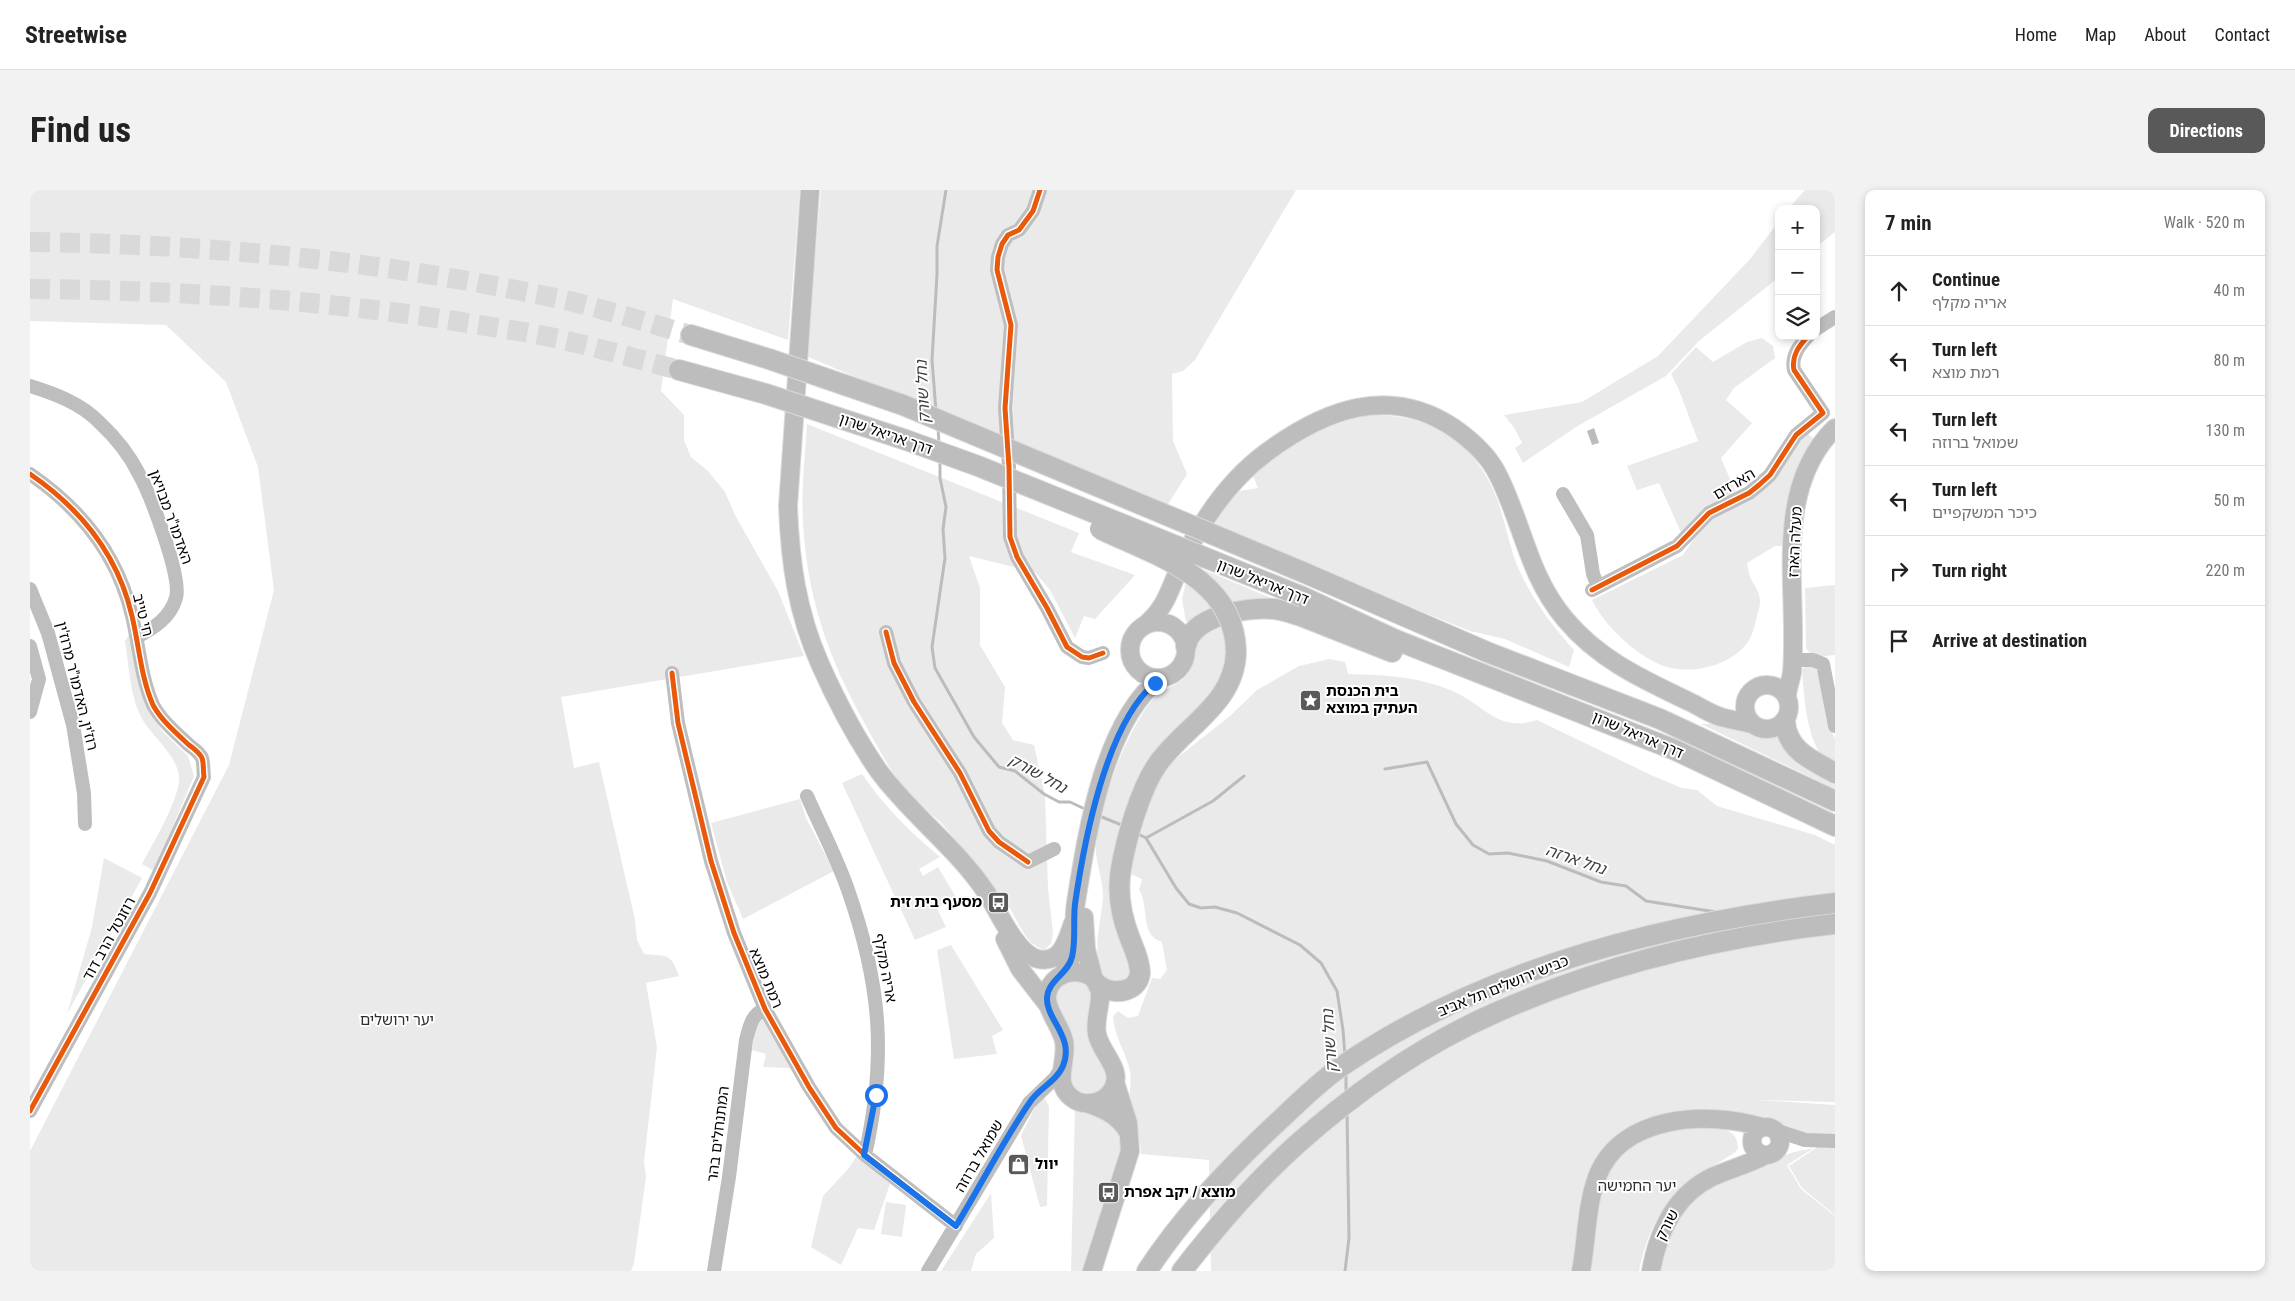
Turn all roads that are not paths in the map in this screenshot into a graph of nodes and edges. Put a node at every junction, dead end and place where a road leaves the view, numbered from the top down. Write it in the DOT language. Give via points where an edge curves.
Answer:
graph roads {
  1 [pos="810,190"];
  2 [pos="1040,190"];
  3 [pos="1835,317"];
  4 [pos="1820,326"];
  5 [pos="691,335"];
  6 [pos="1805,340"];
  7 [pos="678,370"];
  8 [pos="30,386"];
  9 [pos="1835,428"];
  10 [pos="978,466"];
  11 [pos="30,474"];
  12 [pos="1563,494"];
  13 [pos="1181,562"];
  14 [pos="30,589"];
  15 [pos="1144,626"];
  16 [pos="886,632"];
  17 [pos="136,637"];
  18 [pos="1793,637"];
  19 [pos="1181,638"];
  20 [pos="30,646"];
  21 [pos="1103,653"];
  22 [pos="1793,660"];
  23 [pos="1136,667"];
  24 [pos="672,673"];
  25 [pos="1160,678"];
  26 [pos="1765,685"];
  27 [pos="1748,694"];
  28 [pos="1787,697"];
  29 [pos="1691,702"];
  30 [pos="30,712"];
  31 [pos="1129,716"];
  32 [pos="1785,721"];
  33 [pos="1751,724"];
  34 [pos="1835,726"];
  35 [pos="1677,751"];
  36 [pos="1835,773"];
  37 [pos="204,777"];
  38 [pos="808,796"];
  39 [pos="1835,801"];
  40 [pos="85,824"];
  41 [pos="1835,826"];
  42 [pos="944,841"];
  43 [pos="1054,849"];
  44 [pos="1084,858"];
  45 [pos="1835,903"];
  46 [pos="1073,922"];
  47 [pos="1835,924"];
  48 [pos="1009,929"];
  49 [pos="1061,975"];
  50 [pos="1096,982"];
  51 [pos="1048,1005"];
  52 [pos="765,1009"];
  53 [pos="1063,1066"];
  54 [pos="1115,1082"];
  55 [pos="1078,1100"];
  56 [pos="1029,1102"];
  57 [pos="30,1111"];
  58 [pos="1720,1119"];
  59 [pos="1769,1129"];
  60 [pos="1130,1137"];
  61 [pos="1835,1141"];
  62 [pos="1757,1147"];
  63 [pos="864,1155"];
  64 [pos="956,1226"];
  65 [pos="714,1271"];
  66 [pos="928,1271"];
  67 [pos="1092,1271"];
  68 [pos="1147,1271"];
  69 [pos="1182,1271"];
  70 [pos="1581,1271"];
  71 [pos="1651,1271"];
  1 -- 42 [label="main road" via="789,463 790,554 794,581 817,658 857,735 878,770"];
  2 -- 21 [label="street" via="1033,211 1019,230 1008,235 998,257 997,270 1011,325 1005,408 1010,538 1017,557 1067,647 1082,657"];
  3 -- 4 [label="street"];
  5 -- 39 [label="highway, דרך אריאל שרון, bridge" via="902,405 1487,652 1660,719"];
  6 -- 12 [label="street, הארזים" via="1792,364 1823,413 1796,435 1770,475 1749,493 1709,513 1677,546 1595,588 1587,535"];
  7 -- 10 [label="highway, דרך אריאל שרון, bridge" via="766,394"];
  8 -- 17 [label="street, האדמו\"ר מבויאן" via="72,402 100,422 139,474 146,490 175,573 177,591 170,611 160,624"];
  9 -- 18 [label="main road, מעלה הארז" via="1810,460 1795,508 1792,539"];
  10 -- 35 [label="highway, דרך אריאל שרון, bridge" via="1303,597 1396,640"];
  10 -- 50 [label="highway, bridge" via="1203,583 1231,618 1236,639 1232,676 1226,690 1157,765 1144,790 1124,856 1120,903 1139,964 1139,976 1132,986 1121,992 1106,991"];
  11 -- 17 [label="street, חי טייב" via="72,506 102,546 125,592"];
  13 -- 15 [label="main road" via="1159,614"];
  13 -- 19 [label="main road" via="1174,603"];
  13 -- 29 [label="main road" via="1217,502 1245,471 1293,435 1330,415 1362,406 1390,405 1416,410 1462,434 1487,458 1505,490 1532,566 1548,595 1578,634 1631,674"];
  14 -- 40 [label="street, רוז'ין, האדמו\"ר מרוז'ין" via="48,633 73,725 84,793"];
  15 -- 19 [label="main road" via="1159,622"];
  15 -- 23 [label="main road" via="1132,643 1131,656"];
  16 -- 43 [label="street" via="894,663 914,702 960,773 989,831 1028,862"];
  17 -- 37 [label="street, חי טייב" via="147,689 154,705 168,725 198,752 203,760"];
  18 -- 22 [label="main road, מעלה הארז"];
  18 -- 26 [label="main road, מעלה הארז" via="1782,672"];
  19 -- 25 [label="main road" via="1185,659 1180,669"];
  19 -- 35 [label="highway" via="1189,637 1220,616 1252,608 1287,612 1512,698"];
  20 -- 30 [label="street" via="39,679"];
  22 -- 28 [label="main road, מעלה הארז"];
  22 -- 34 [label="street" via="1813,660 1823,664"];
  23 -- 25 [label="main road" via="1148,677"];
  23 -- 31 [label="main road"];
  24 -- 52 [label="street, רמת מוצא" via="678,723 708,852 734,933"];
  25 -- 31 [label="main road" via="1145,692"];
  26 -- 27 [label="main road"];
  26 -- 28 [label="main road" via="1776,687"];
  27 -- 29 [label="main road" via="1726,708"];
  27 -- 33 [label="main road" via="1744,706"];
  28 -- 32 [label="main road" via="1789,710"];
  29 -- 33 [label="main road" via="1721,717"];
  31 -- 44 [label="main road" via="1114,744 1097,796"];
  32 -- 33 [label="main road" via="1768,730"];
  32 -- 36 [label="highway" via="1787,734 1794,746"];
  35 -- 41 [label="highway, דרך אריאל שרון"];
  37 -- 57 [label="street, רוזנטל הרב דוד" via="150,893"];
  38 -- 63 [label="street, אריה מקלף" via="848,890 872,969 879,1057 872,1122"];
  42 -- 48 [label="main road" via="979,881"];
  42 -- 51 [label="main road" via="982,899 1020,969"];
  44 -- 46 [label="main road"];
  44 -- 50 [label="main road" via="1083,928"];
  45 -- 68 [label="highway, כביש ירושלים תל אביב" via="1754,914 1625,941 1497,985 1451,1004 1394,1034 1341,1067 1257,1140 1196,1206"];
  46 -- 48 [label="main road" via="1061,952 1044,960 1026,953"];
  46 -- 49 [label="main road" via="1072,958"];
  47 -- 69 [label="highway, כביש ירושלים תל אביב" via="1709,944 1600,973 1494,1013 1438,1042 1339,1109 1294,1147 1252,1187"];
  48 -- 49 [label="main road" via="1028,963 1046,975 1056,978"];
  49 -- 50 [label="main road" via="1081,973"];
  49 -- 51 [label="main road" via="1049,989"];
  50 -- 54 [label="main road" via="1102,1002 1097,1035 1114,1066"];
  51 -- 53 [label="main road" via="1063,1036"];
  52 -- 63 [label="street, רמת מוצא" via="822,1109"];
  52 -- 65 [label="street, המתנחלים בהר" via="757,1012 751,1020 746,1040"];
  53 -- 55 [label="main road" via="1062,1082"];
  53 -- 56 [label="street, שמואל ברוזה"];
  54 -- 55 [label="main road" via="1106,1097 1094,1103"];
  54 -- 60 [label="main road"];
  55 -- 56 [label="street" via="1046,1093"];
  55 -- 60 [label="main road" via="1116,1117"];
  56 -- 64 [label="street, שמואל ברוזה"];
  58 -- 59 [label="main road"];
  58 -- 62 [label="main road" via="1740,1129"];
  58 -- 70 [label="main road" via="1684,1120 1644,1130 1631,1136 1605,1161 1591,1195"];
  59 -- 61 [label="street" via="1805,1140"];
  59 -- 62 [label="main road" via="1755,1132"];
  59 -- 62 [label="main road" via="1780,1138 1779,1145 1774,1152"];
  60 -- 67 [label="main road" via="1130,1151"];
  62 -- 71 [label="main road, שורק" via="1698,1186 1676,1207 1662,1232"];
  63 -- 64 [label="street, רמת מוצא"];
  64 -- 66 [label="street, שמואל ברוזה"];
}
